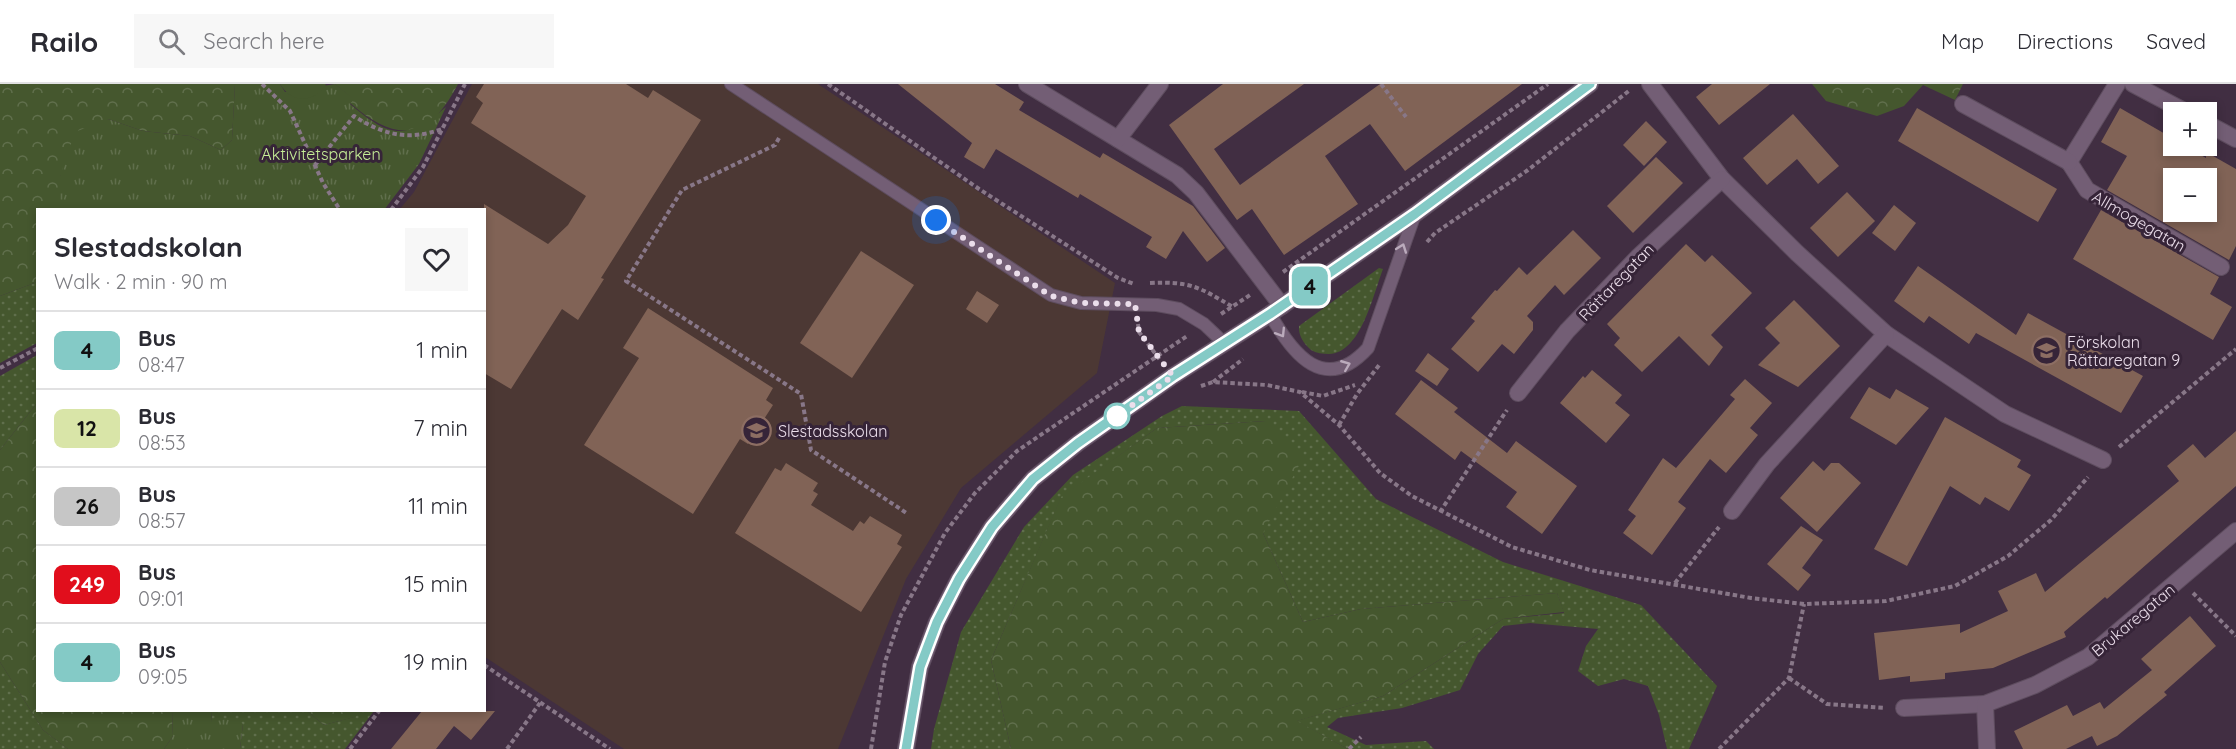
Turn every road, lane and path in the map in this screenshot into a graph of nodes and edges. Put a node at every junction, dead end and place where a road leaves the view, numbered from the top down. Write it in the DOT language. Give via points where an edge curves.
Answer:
graph roads {
  1 [pos="262,84"];
  2 [pos="465,84"];
  3 [pos="731,84"];
  4 [pos="828,84"];
  5 [pos="1027,84"];
  6 [pos="1160,84"];
  7 [pos="1381,84"];
  8 [pos="1548,84"];
  9 [pos="1590,84"];
  10 [pos="1650,84"];
  11 [pos="2117,84"];
  12 [pos="2133,84"];
  13 [pos="2167,102"];
  14 [pos="1964,104"];
  15 [pos="1406,117"];
  16 [pos="790,122"];
  17 [pos="442,129"];
  18 [pos="2217,129"];
  19 [pos="1118,139"];
  20 [pos="2236,139"];
  21 [pos="2069,162"];
  22 [pos="315,165"];
  23 [pos="1722,178"];
  24 [pos="339,208"];
  25 [pos="392,208"];
  26 [pos="1415,214"];
  27 [pos="2221,267"];
  28 [pos="1265,284"];
  29 [pos="1135,304"];
  30 [pos="1276,310"];
  31 [pos="1204,324"];
  32 [pos="1886,334"];
  33 [pos="1223,342"];
  34 [pos="36,349"];
  35 [pos="2236,349"];
  36 [pos="1156,356"];
  37 [pos="0,368"];
  38 [pos="1173,376"];
  39 [pos="1518,393"];
  40 [pos="2103,460"];
  41 [pos="1732,511"];
  42 [pos="1440,512"];
  43 [pos="908,514"];
  44 [pos="2236,531"];
  45 [pos="2180,580"];
  46 [pos="1675,583"];
  47 [pos="1804,604"];
  48 [pos="2236,636"];
  49 [pos="486,666"];
  50 [pos="1789,678"];
  51 [pos="540,703"];
  52 [pos="1985,704"];
  53 [pos="1904,708"];
  54 [pos="379,712"];
  55 [pos="1361,737"];
  56 [pos="350,749"];
  57 [pos="507,749"];
  58 [pos="610,749"];
  59 [pos="906,749"];
  60 [pos="1349,749"];
  61 [pos="1719,749"];
  62 [pos="1987,749"];
  1 -- 22 [label="path" via="290,111"];
  2 -- 17 [label="path"];
  3 -- 16 [label="lane"];
  4 -- 29 [label="path" via="979,189 1118,278 1134,284"];
  5 -- 19 [label="street"];
  6 -- 19 [label="street"];
  7 -- 15 [label="path"];
  8 -- 28 [label="path"];
  9 -- 26 [label="street"];
  10 -- 23 [label="street"];
  11 -- 21 [label="street"];
  12 -- 13 [label="street"];
  14 -- 21 [label="street, Allmogegatan"];
  16 -- 29 [label="lane" via="1051,296 1081,303"];
  16 -- 43 [label="path" via="775,145 682,190 626,281 801,394 811,450"];
  17 -- 22 [label="path" via="422,136 406,136 372,128 354,116"];
  17 -- 25 [label="path" via="423,166"];
  18 -- 20 [label="street"];
  19 -- 28 [label="street" via="1196,193"];
  21 -- 27 [label="street, Allmogegatan" via="2087,190"];
  22 -- 24 [label="path"];
  23 -- 32 [label="street"];
  23 -- 39 [label="street, Rättaregatan" via="1583,314"];
  26 -- 30 [label="street"];
  30 -- 26 [label="lane, one-way" via="1294,351 1309,363 1335,370 1354,364 1368,348"];
  28 -- 30 [label="street"];
  28 -- 31 [label="path"];
  29 -- 31 [label="lane" via="1179,309"];
  29 -- 36 [label="path" via="1139,332"];
  30 -- 33 [label="street"];
  31 -- 33 [label="lane"];
  31 -- 36 [label="path"];
  32 -- 40 [label="street" via="2005,414"];
  32 -- 41 [label="street" via="1767,464"];
  33 -- 38 [label="street"];
  34 -- 37 [label="path"];
  35 -- 40 [label="path"];
  36 -- 38 [label="path"];
  38 -- 42 [label="path" via="1186,391 1213,382 1300,392 1340,425 1380,473"];
  38 -- 59 [label="street" via="1033,479 992,527 937,622 920,667"];
  39 -- 42 [label="path"];
  40 -- 47 [label="path" via="2050,520 2008,556 1955,586 1886,601"];
  41 -- 46 [label="path"];
  42 -- 46 [label="path" via="1512,547 1590,570"];
  44 -- 45 [label="street, Brukaregatan"];
  45 -- 48 [label="path"];
  45 -- 52 [label="street, Brukaregatan" via="2088,657 2035,685"];
  46 -- 47 [label="path"];
  47 -- 50 [label="path"];
  49 -- 51 [label="path"];
  50 -- 53 [label="path" via="1827,704"];
  50 -- 61 [label="path"];
  51 -- 57 [label="path"];
  51 -- 58 [label="path"];
  52 -- 53 [label="street, Brukaregatan"];
  52 -- 62 [label="street"];
  54 -- 56 [label="path"];
  55 -- 60 [label="path"];
}
